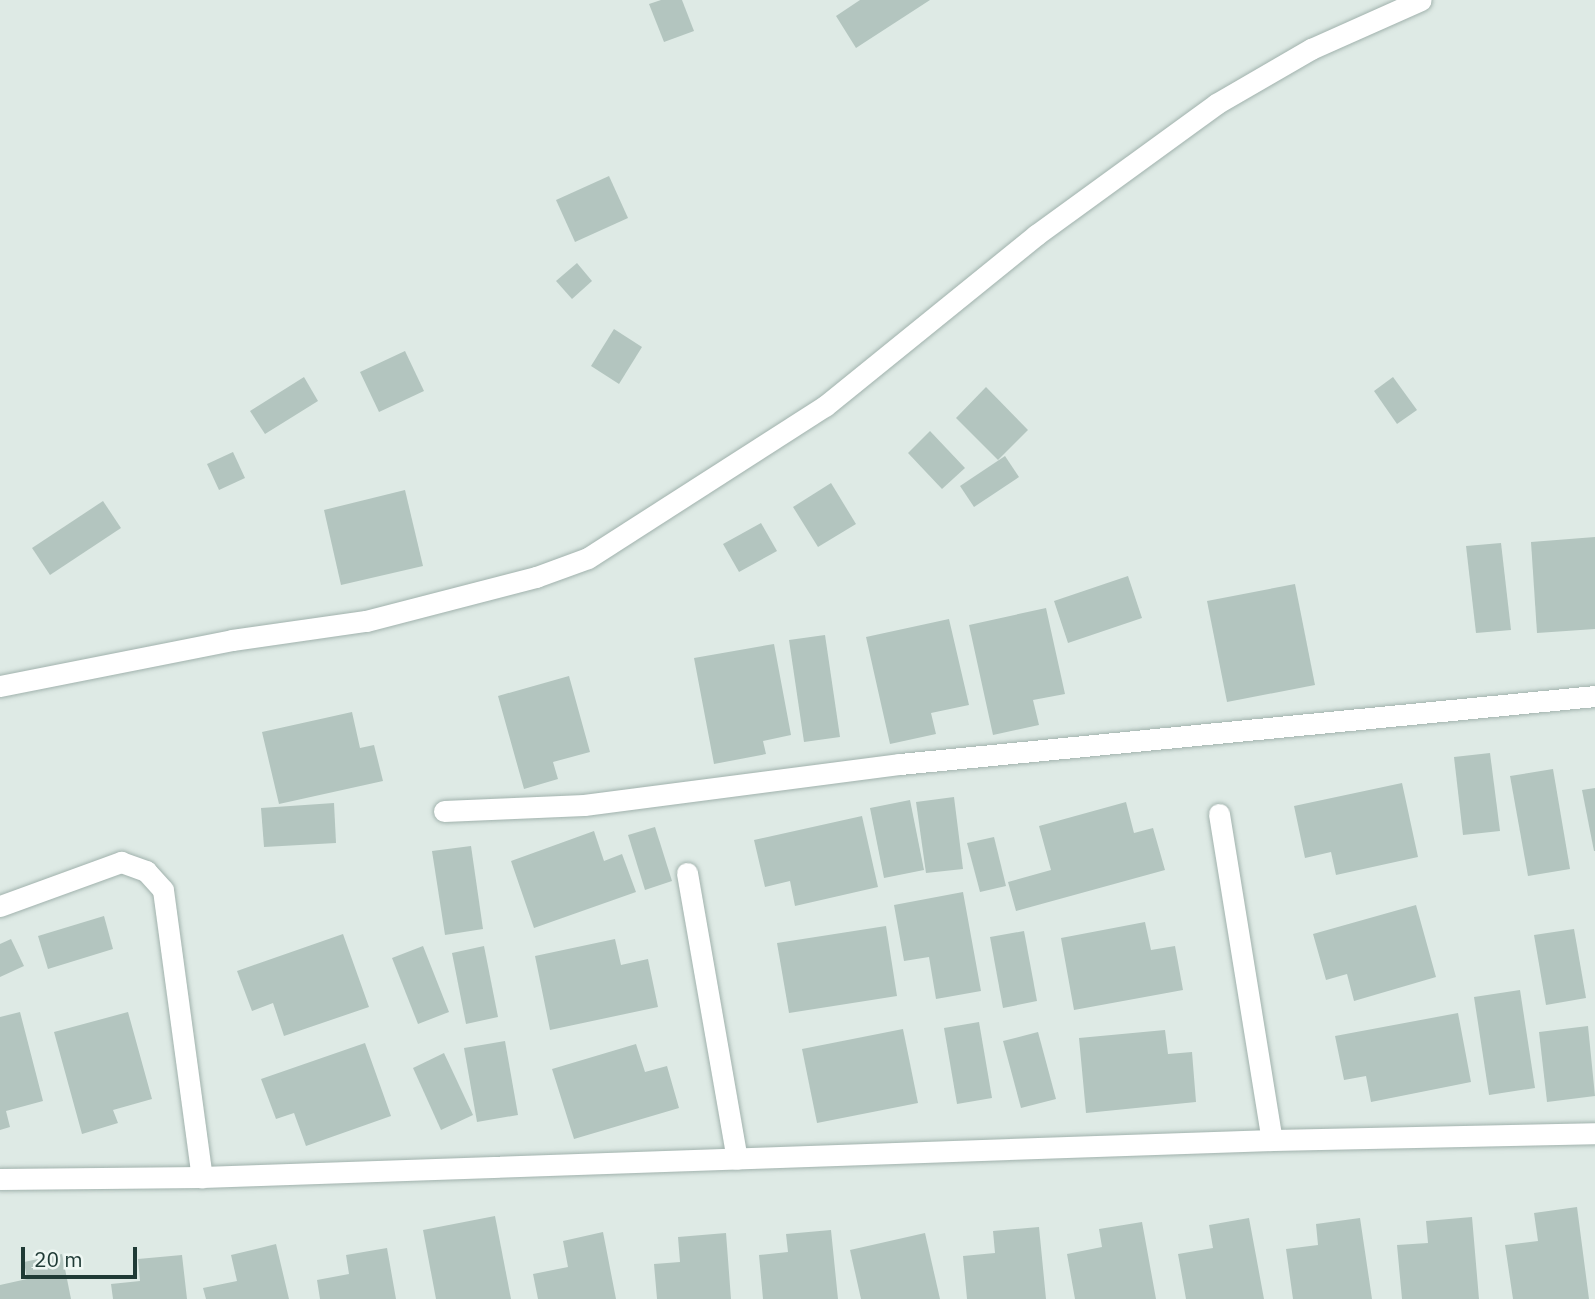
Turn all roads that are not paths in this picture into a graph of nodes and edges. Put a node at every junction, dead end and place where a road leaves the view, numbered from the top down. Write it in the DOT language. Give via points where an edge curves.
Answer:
graph roads {
  1 [pos="1421,0"];
  2 [pos="0,686"];
  3 [pos="1595,696"];
  4 [pos="444,811"];
  5 [pos="1219,814"];
  6 [pos="687,873"];
  7 [pos="0,906"];
  8 [pos="1595,1133"];
  9 [pos="1272,1140"];
  10 [pos="737,1158"];
  11 [pos="202,1177"];
  12 [pos="0,1179"];
  1 -- 2 [label="street" via="1311,49 1216,104 1037,235 825,406 588,558 537,577 366,621 232,640"];
  3 -- 4 [label="street" via="900,764 584,804"];
  5 -- 9 [label="street"];
  6 -- 10 [label="street"];
  7 -- 11 [label="street" via="121,862 146,871 163,890"];
  8 -- 9 [label="street"];
  9 -- 10 [label="street"];
  10 -- 11 [label="street"];
  11 -- 12 [label="street"];
}
